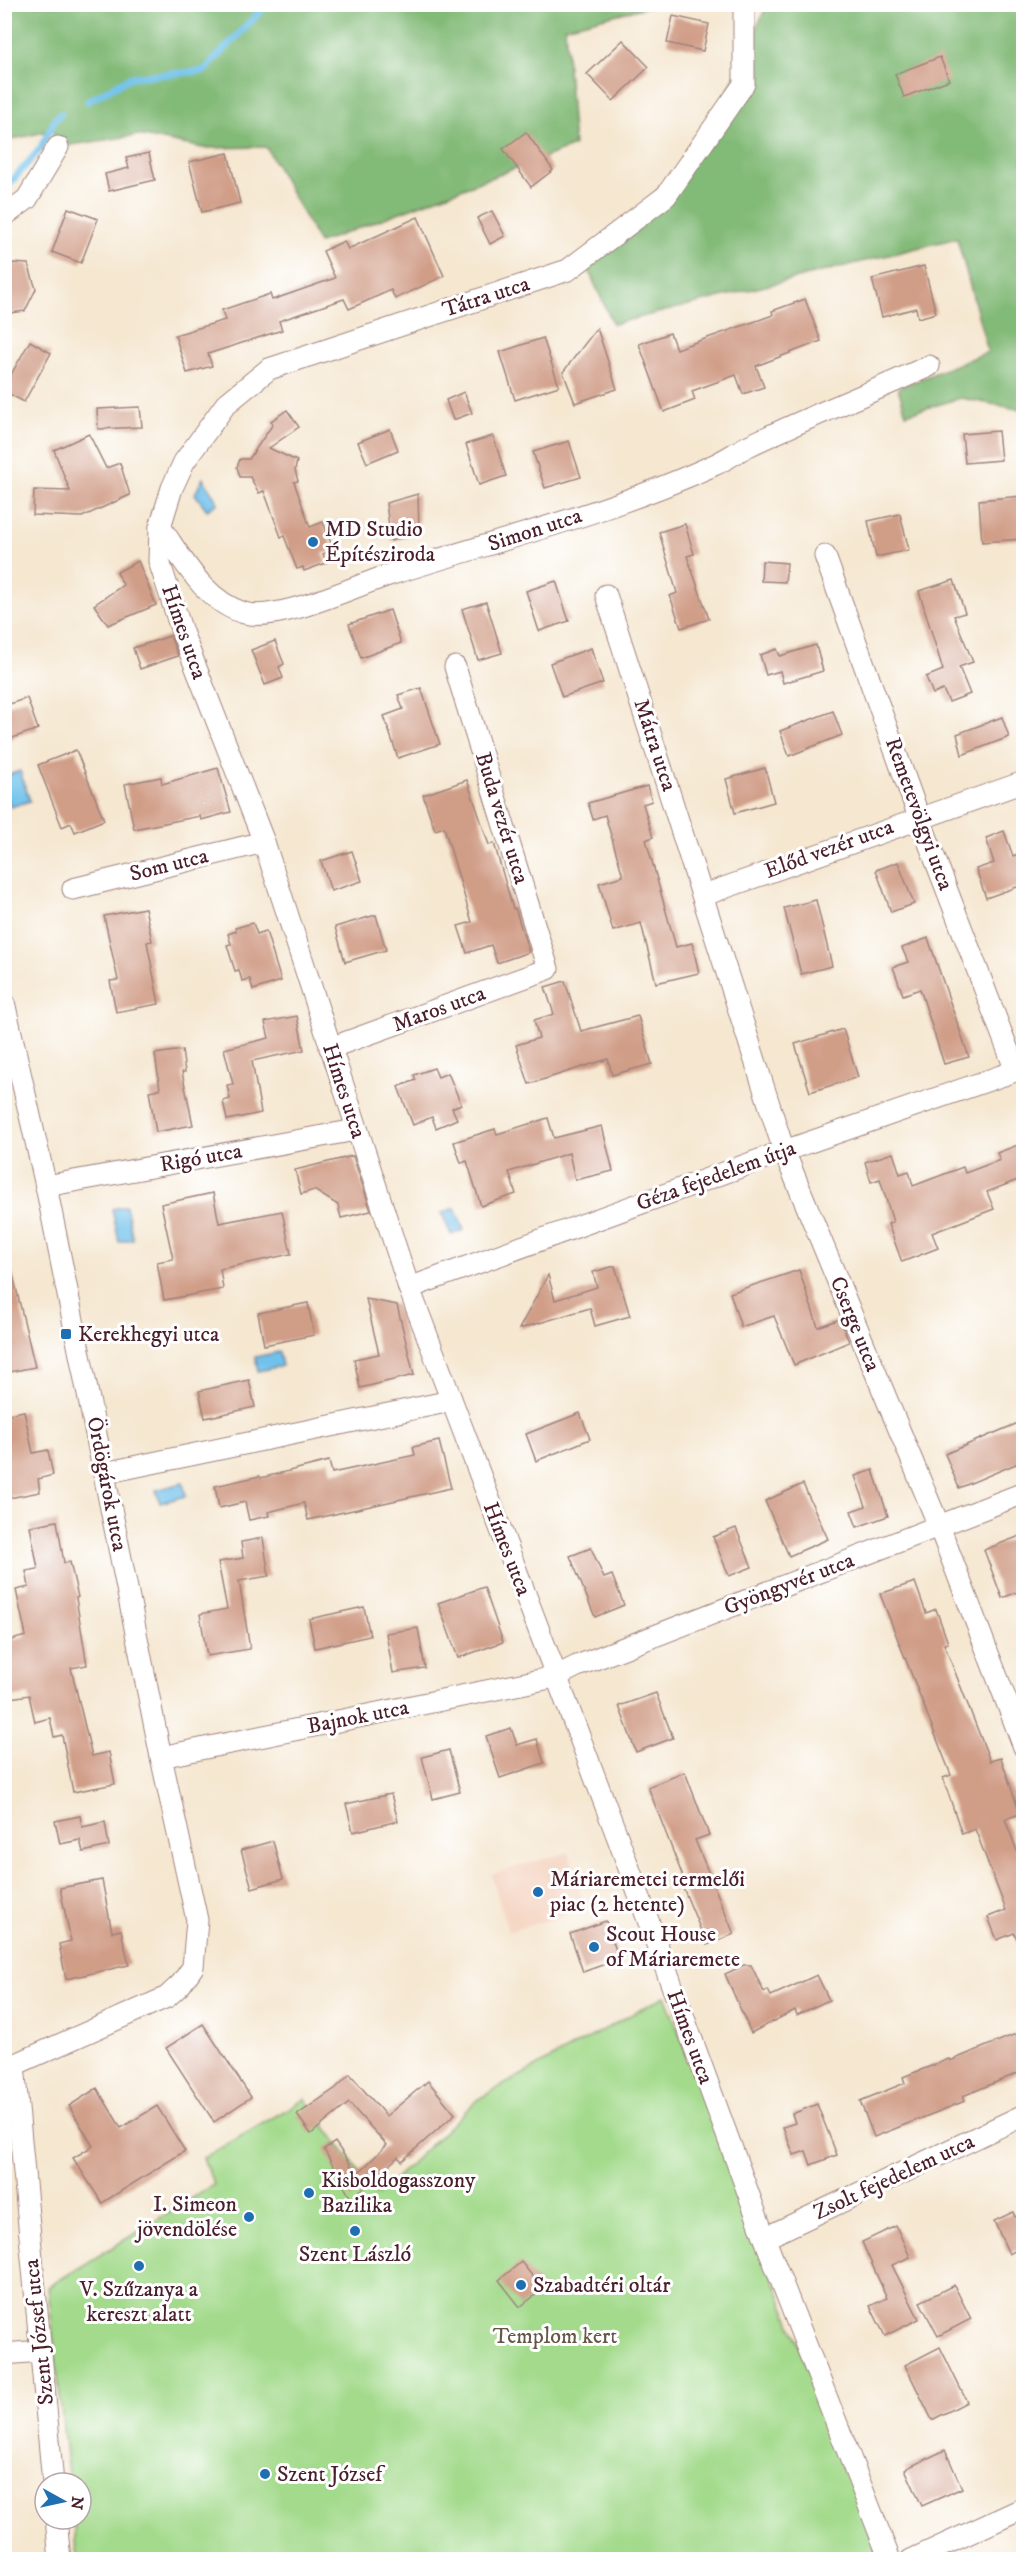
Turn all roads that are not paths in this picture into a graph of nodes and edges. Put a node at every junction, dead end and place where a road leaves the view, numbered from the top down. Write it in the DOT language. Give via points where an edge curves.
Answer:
graph roads {
  1 [pos="744,4"];
  2 [pos="58,147"];
  3 [pos="4,216"];
  4 [pos="929,366"];
  5 [pos="160,527"];
  6 [pos="825,556"];
  7 [pos="606,596"];
  8 [pos="455,667"];
  9 [pos="1023,782"];
  10 [pos="919,817"];
  11 [pos="264,842"];
  12 [pos="73,889"];
  13 [pos="704,895"];
  14 [pos="548,969"];
  15 [pos="4,1002"];
  16 [pos="330,1048"];
  17 [pos="1020,1069"];
  18 [pos="356,1130"];
  19 [pos="784,1151"];
  20 [pos="46,1186"];
  21 [pos="409,1288"];
  22 [pos="451,1401"];
  23 [pos="104,1473"];
  24 [pos="1023,1493"];
  25 [pos="939,1526"];
  26 [pos="555,1677"];
  27 [pos="1023,1747"];
  28 [pos="161,1757"];
  29 [pos="193,1967"];
  30 [pos="9,2065"];
  31 [pos="1023,2115"];
  32 [pos="765,2238"];
  33 [pos="41,2352"];
  34 [pos="4,2354"];
  35 [pos="52,2471"];
  36 [pos="1023,2508"];
  37 [pos="57,2531"];
  38 [pos="60,2559"];
  39 [pos="890,2559"];
  40 [pos="911,2559"];
  1 -- 5 [label="street, Tátra utca" via="744,84 666,196 568,270 269,369 226,404 203,434 184,462"];
  2 -- 3 [label="street" via="27,199"];
  4 -- 5 [label="street, Simon utca" via="714,465 652,489 552,526 270,614 246,614 222,604 204,588"];
  5 -- 11 [label="street, Hímes utca" via="159,561 182,632"];
  6 -- 10 [label="street, Remetevölgyi utca"];
  7 -- 13 [label="street, Mátra utca"];
  8 -- 14 [label="street, Buda vezér utca"];
  9 -- 10 [label="street, Előd vezér utca"];
  10 -- 13 [label="street, Előd vezér utca"];
  10 -- 17 [label="street, Remetevölgyi utca"];
  11 -- 12 [label="street, Som utca"];
  11 -- 16 [label="street, Hímes utca"];
  13 -- 19 [label="street, Cserge utca"];
  14 -- 16 [label="street, Maros utca"];
  15 -- 20 [label="street, Ördögárok utca"];
  16 -- 18 [label="street, Hímes utca"];
  17 -- 19 [label="street, Géza fejedelem útja"];
  18 -- 20 [label="street, Rigó utca"];
  18 -- 21 [label="street, Hímes utca"];
  19 -- 21 [label="street, Géza fejedelem útja"];
  19 -- 25 [label="street, Cserge utca"];
  20 -- 23 [label="street, Ördögárok utca"];
  21 -- 22 [label="street, Hímes utca"];
  22 -- 23 [label="street"];
  22 -- 26 [label="street, Hímes utca"];
  23 -- 28 [label="street, Ördögárok utca"];
  24 -- 25 [label="street, Gyöngyvér utca"];
  25 -- 26 [label="street, Gyöngyvér utca"];
  25 -- 27 [label="street, Cserge utca"];
  26 -- 28 [label="street, Bajnok utca"];
  26 -- 32 [label="street, Hímes utca"];
  28 -- 29 [label="street, Ördögárok utca" via="197,1920"];
  29 -- 30 [label="street, Szent József utca" via="167,1997"];
  30 -- 33 [label="street, Szent József utca"];
  31 -- 32 [label="street, Zsolt fejedelem utca"];
  32 -- 39 [label="street, Hímes utca"];
  33 -- 34 [label="street"];
  33 -- 35 [label="street, Szent József utca"];
  36 -- 40 [label="street"];
  37 -- 38 [label="street"];
}
